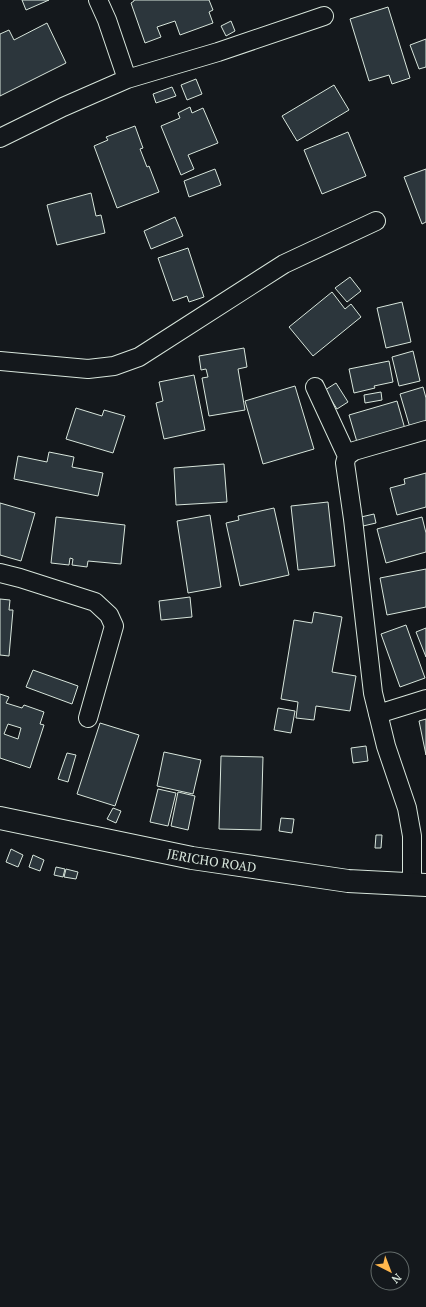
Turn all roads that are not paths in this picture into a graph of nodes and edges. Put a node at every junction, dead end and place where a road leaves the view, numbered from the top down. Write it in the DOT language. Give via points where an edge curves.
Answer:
graph roads {
  1 [pos="98,0"];
  2 [pos="324,16"];
  3 [pos="127,79"];
  4 [pos="0,138"];
  5 [pos="376,221"];
  6 [pos="0,361"];
  7 [pos="315,388"];
  8 [pos="426,430"];
  9 [pos="347,456"];
  10 [pos="0,573"];
  11 [pos="426,699"];
  12 [pos="378,714"];
  13 [pos="88,718"];
  14 [pos="0,818"];
  15 [pos="419,885"];
  1 -- 3 [label="street"];
  2 -- 3 [label="street" via="218,52"];
  3 -- 4 [label="street"];
  5 -- 6 [label="street" via="284,264 139,356 114,366 88,369"];
  7 -- 9 [label="street"];
  8 -- 9 [label="street" via="354,451"];
  9 -- 12 [label="street" via="344,463 373,693"];
  10 -- 13 [label="street" via="95,602 109,615 114,626"];
  11 -- 12 [label="street"];
  12 -- 15 [label="street" via="407,808"];
  14 -- 15 [label="street, JERICHO ROAD" via="192,858 348,881"];
}
